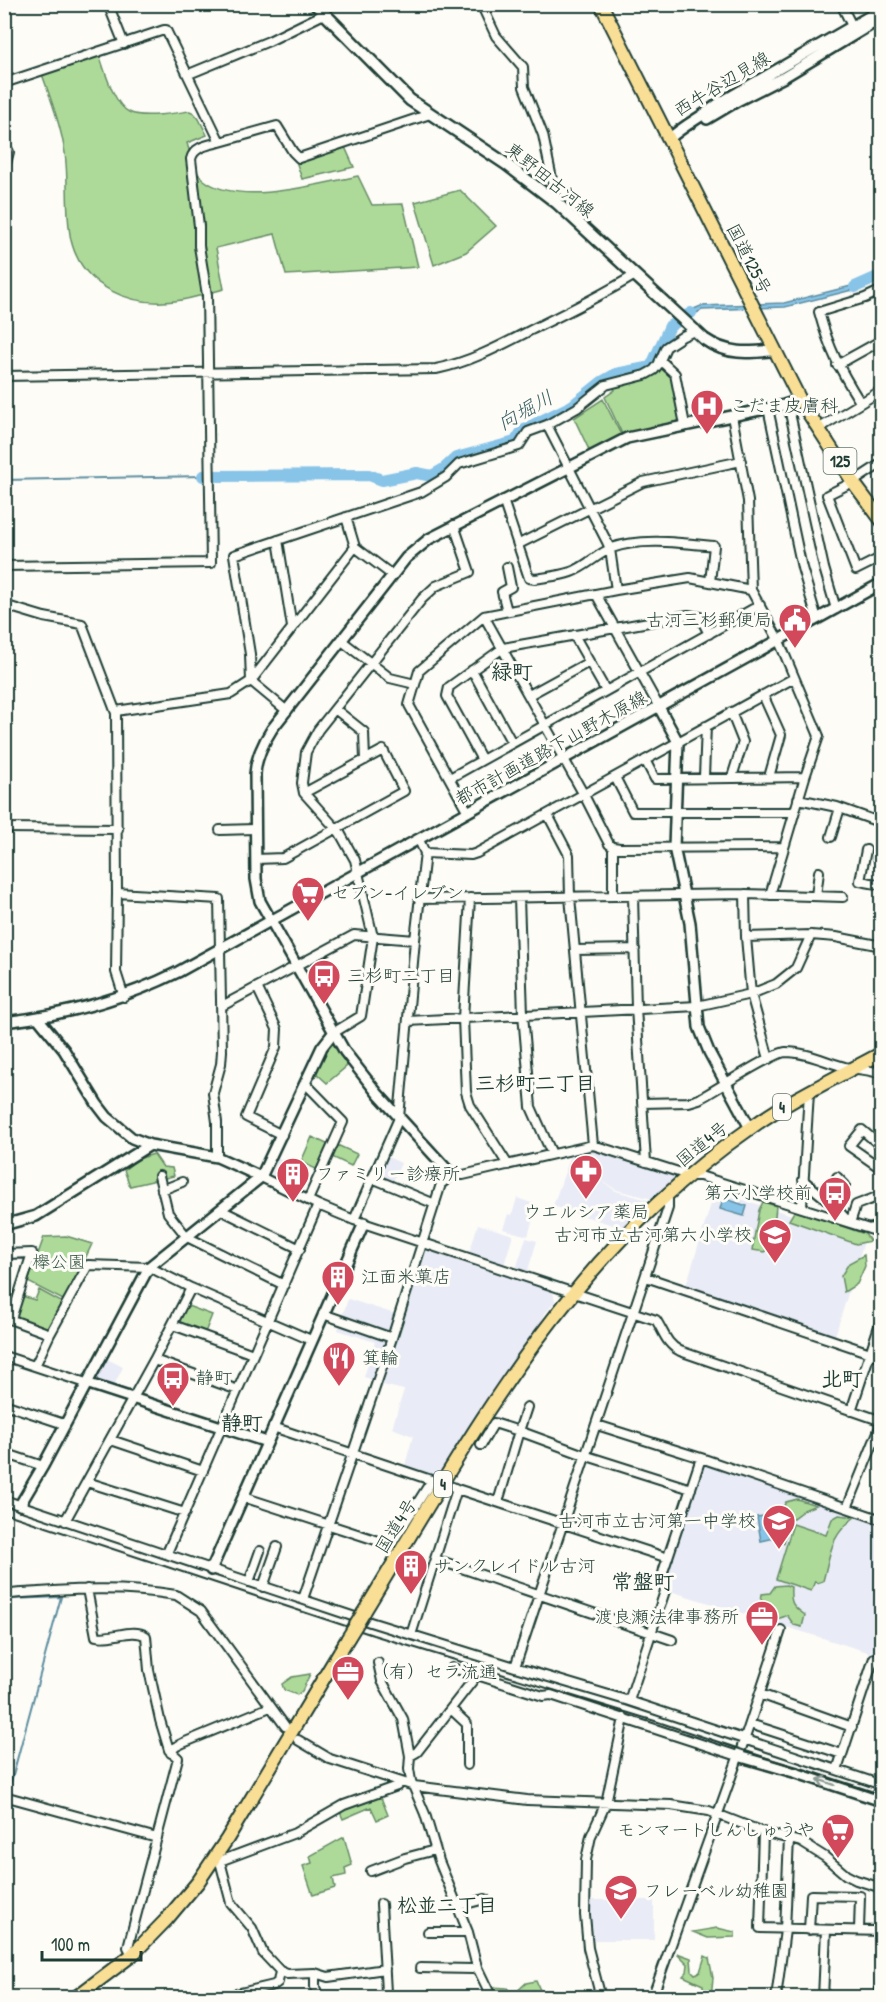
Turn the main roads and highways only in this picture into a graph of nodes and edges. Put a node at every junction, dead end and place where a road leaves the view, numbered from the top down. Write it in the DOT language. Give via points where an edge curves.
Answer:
graph roads {
  1 [pos="315,4"];
  2 [pos="601,4"];
  3 [pos="775,350"];
  4 [pos="882,521"];
  5 [pos="882,1053"];
  6 [pos="75,1998"];
  1 -- 3 [label="main road, 東野田古河線" via="396,88 557,203 710,343 744,353"];
  2 -- 3 [label="highway, 国道125号 / 125"];
  3 -- 4 [label="highway, 国道125号 / 125" via="794,402 818,429"];
  5 -- 6 [label="highway, 国道4号 / 4, bridge" via="750,1128 629,1232 574,1292 509,1379 348,1638 218,1859 132,1955"];
}
